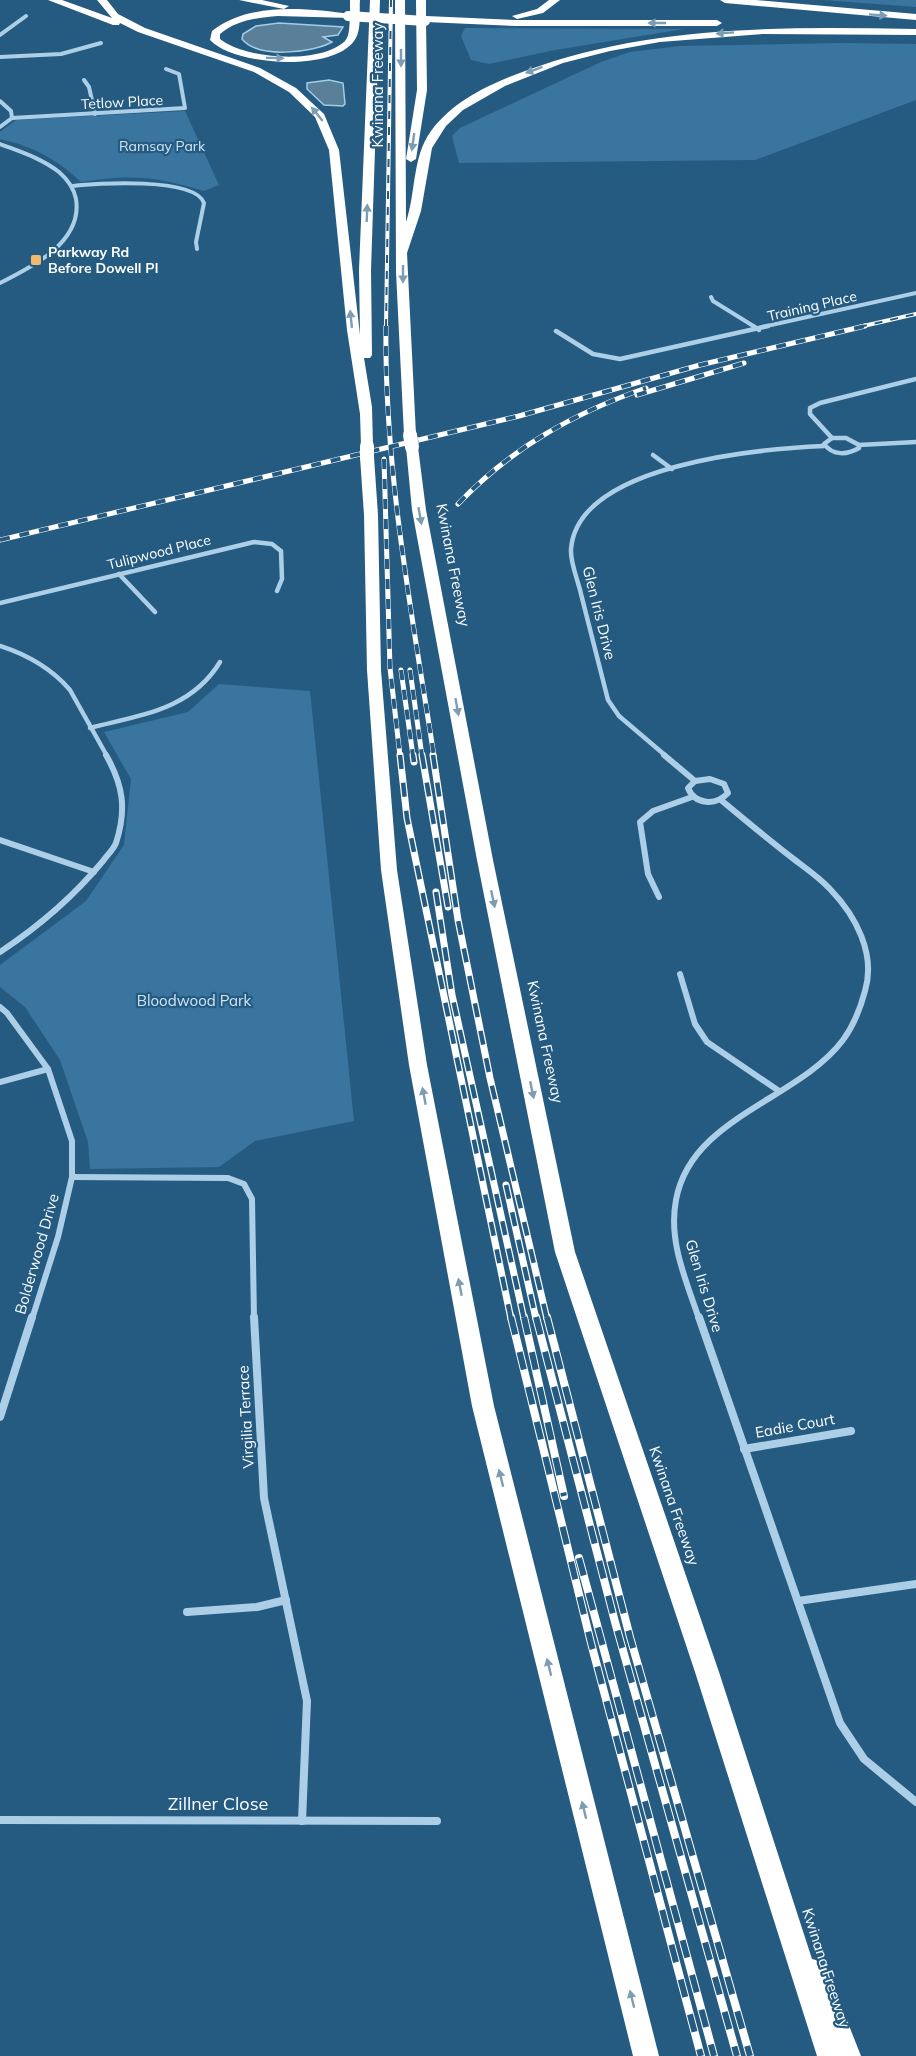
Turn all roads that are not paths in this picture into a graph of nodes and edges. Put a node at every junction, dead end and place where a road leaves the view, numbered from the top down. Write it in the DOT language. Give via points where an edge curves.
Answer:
graph roads {
  1 [pos="53,0"];
  2 [pos="102,0"];
  3 [pos="244,0"];
  4 [pos="268,0"];
  5 [pos="355,0"];
  6 [pos="375,0"];
  7 [pos="400,0"];
  8 [pos="421,0"];
  9 [pos="555,0"];
  10 [pos="725,0"];
  11 [pos="753,0"];
  12 [pos="840,12"];
  13 [pos="348,13"];
  14 [pos="26,16"];
  15 [pos="916,17"];
  16 [pos="425,18"];
  17 [pos="916,26"];
  18 [pos="916,32"];
  19 [pos="0,35"];
  20 [pos="101,44"];
  21 [pos="0,57"];
  22 [pos="224,57"];
  23 [pos="165,69"];
  24 [pos="84,80"];
  25 [pos="0,101"];
  26 [pos="95,114"];
  27 [pos="12,118"];
  28 [pos="0,127"];
  29 [pos="0,144"];
  30 [pos="73,186"];
  31 [pos="402,233"];
  32 [pos="196,249"];
  33 [pos="403,251"];
  34 [pos="0,283"];
  35 [pos="916,293"];
  36 [pos="711,297"];
  37 [pos="759,330"];
  38 [pos="556,331"];
  39 [pos="916,379"];
  40 [pos="367,419"];
  41 [pos="832,438"];
  42 [pos="916,442"];
  43 [pos="859,445"];
  44 [pos="824,446"];
  45 [pos="653,455"];
  46 [pos="672,469"];
  47 [pos="119,574"];
  48 [pos="277,591"];
  49 [pos="0,603"];
  50 [pos="154,612"];
  51 [pos="0,646"];
  52 [pos="220,662"];
  53 [pos="90,728"];
  54 [pos="695,781"];
  55 [pos="692,797"];
  56 [pos="721,800"];
  57 [pos="0,840"];
  58 [pos="94,872"];
  59 [pos="659,897"];
  60 [pos="0,952"];
  61 [pos="680,974"];
  62 [pos="0,1007"];
  63 [pos="48,1069"];
  64 [pos="0,1082"];
  65 [pos="779,1091"];
  66 [pos="72,1178"];
  67 [pos="0,1417"];
  68 [pos="851,1431"];
  69 [pos="744,1449"];
  70 [pos="916,1584"];
  71 [pos="286,1600"];
  72 [pos="798,1601"];
  73 [pos="187,1612"];
  74 [pos="707,1672"];
  75 [pos="916,1802"];
  76 [pos="0,1820"];
  77 [pos="302,1821"];
  78 [pos="437,1821"];
  79 [pos="646,2056"];
  80 [pos="830,2056"];
  81 [pos="848,2056"];
  1 -- 22 [label="highway"];
  2 -- 22 [label="highway" via="106,9 120,19"];
  3 -- 13 [label="highway"];
  4 -- 13 [label="highway"];
  13 -- 5 [label="highway, one-way" via="244,18 224,26 215,33 215,40 221,47 254,57 311,56 338,49 352,38"];
  40 -- 6 [label="highway, Kwinana Freeway, one-way" via="365,270"];
  7 -- 31 [label="highway, Kwinana Freeway, one-way"];
  8 -- 31 [label="highway, one-way" via="422,90"];
  9 -- 16 [label="highway" via="540,11 508,17"];
  10 -- 12 [label="highway"];
  11 -- 12 [label="highway"];
  12 -- 15 [label="highway, one-way"];
  13 -- 16 [label="highway, bridge"];
  14 -- 19 [label="street"];
  17 -- 16 [label="highway, one-way" via="535,23"];
  18 -- 33 [label="highway, one-way" via="783,30 695,36 588,54 521,75 468,102 434,134 423,158 419,196"];
  20 -- 21 [label="street" via="61,54"];
  40 -- 22 [label="highway, one-way" via="331,136 320,116 294,92 258,70"];
  23 -- 26 [label="street, Tetlow Place" via="178,74 185,108"];
  24 -- 26 [label="street"];
  25 -- 27 [label="street" via="11,111"];
  26 -- 27 [label="street, Tetlow Place"];
  27 -- 28 [label="street"];
  29 -- 30 [label="street" via="44,162"];
  30 -- 32 [label="street" via="150,182 198,195 204,203"];
  30 -- 34 [label="street" via="79,213 69,236 40,262"];
  31 -- 33 [label="highway, Kwinana Freeway"];
  33 -- 74 [label="highway, Kwinana Freeway, one-way" via="406,386 419,510 565,1252"];
  35 -- 37 [label="street, Training Place"];
  36 -- 37 [label="street, Training Place"];
  37 -- 38 [label="street" via="620,359 593,354"];
  39 -- 41 [label="street" via="814,406 810,414"];
  79 -- 40 [label="highway, Kwinana Freeway, one-way" via="483,1406 418,1065 389,870 374,670"];
  41 -- 43 [label="street" via="852,440"];
  41 -- 44 [label="street"];
  42 -- 43 [label="street"];
  43 -- 44 [label="street, Glen Iris Drive" via="857,451 846,454"];
  44 -- 46 [label="street, Glen Iris Drive" via="750,452"];
  45 -- 46 [label="street"];
  46 -- 54 [label="street, Glen Iris Drive" via="633,481 597,502 578,523 571,553 608,700 618,716"];
  47 -- 48 [label="street, Tulipwood Place" via="244,543 264,542 281,551 282,579"];
  47 -- 49 [label="street, Tulipwood Place"];
  47 -- 50 [label="street"];
  51 -- 53 [label="street" via="39,662 62,680"];
  52 -- 53 [label="street" via="209,681 181,701"];
  53 -- 58 [label="street" via="119,777 123,808 116,845"];
  54 -- 55 [label="street" via="688,788"];
  54 -- 56 [label="street" via="710,779 724,784 728,793"];
  55 -- 56 [label="street" via="705,802"];
  55 -- 59 [label="street" via="653,811 640,822 648,874"];
  56 -- 65 [label="street, Glen Iris Drive" via="829,887 866,945 870,968 867,992 854,1027 827,1059"];
  57 -- 58 [label="street"];
  58 -- 60 [label="street" via="73,894"];
  61 -- 65 [label="street" via="695,1024 707,1042"];
  62 -- 63 [label="street, Bolderwood Drive"];
  63 -- 64 [label="street"];
  63 -- 66 [label="street, Bolderwood Drive" via="72,1141"];
  65 -- 69 [label="street, Glen Iris Drive" via="717,1134 690,1164 680,1183 673,1221 678,1257"];
  66 -- 67 [label="street, Bolderwood Drive" via="58,1237"];
  66 -- 71 [label="street, Virgilia Terrace" via="228,1178 249,1188 264,1498"];
  68 -- 69 [label="street, Eadie Court"];
  69 -- 72 [label="street, Glen Iris Drive"];
  70 -- 72 [label="street"];
  71 -- 73 [label="street" via="257,1607"];
  71 -- 77 [label="street, Virgilia Terrace" via="307,1701"];
  72 -- 75 [label="street, Glen Iris Drive" via="840,1723 864,1759"];
  74 -- 80 [label="highway, Kwinana Freeway"];
  74 -- 81 [label="highway"];
  76 -- 77 [label="street, Zillner Close"];
  77 -- 78 [label="street, Zillner Close"];
}
